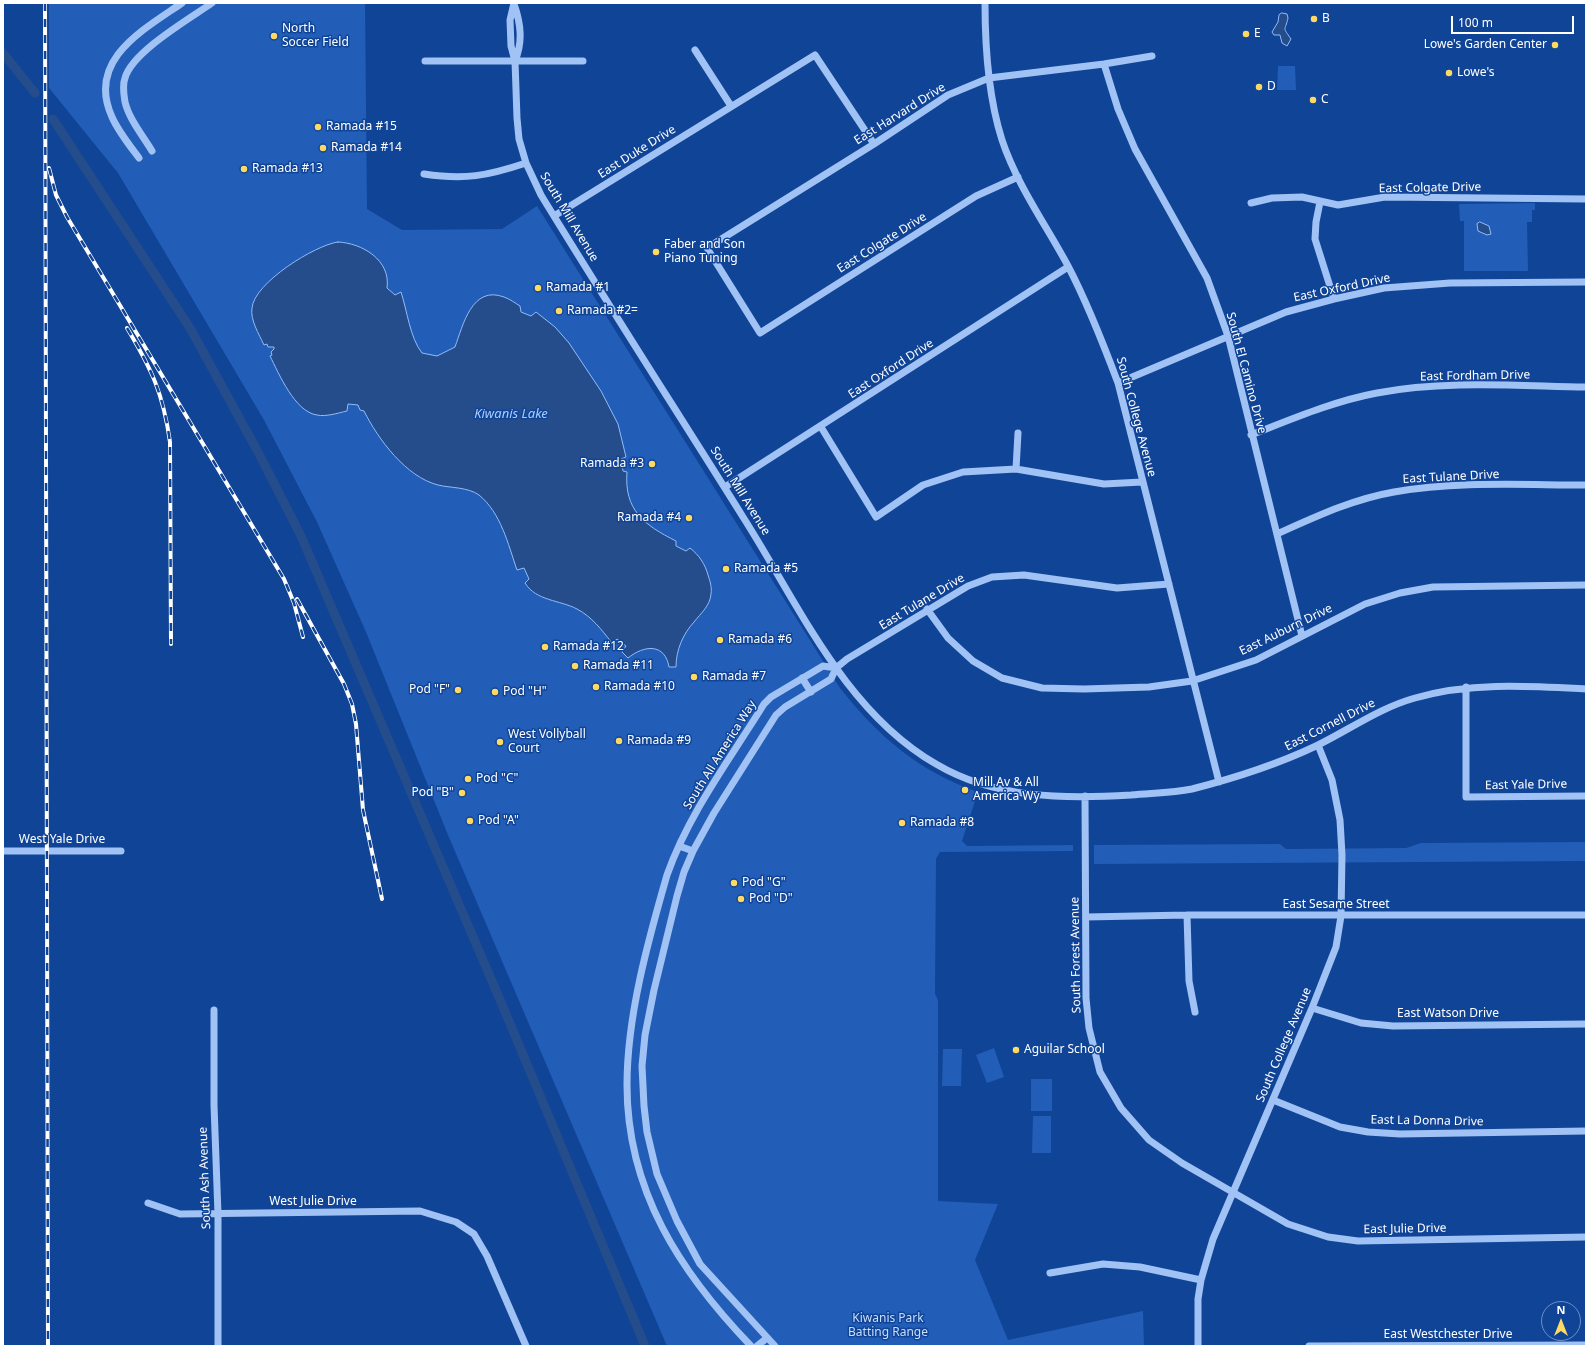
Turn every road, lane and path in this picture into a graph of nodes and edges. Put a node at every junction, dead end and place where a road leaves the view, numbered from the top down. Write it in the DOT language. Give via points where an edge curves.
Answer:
graph roads {
  1 [pos="182,3"];
  2 [pos="212,3"];
  3 [pos="985,3"];
  4 [pos="514,4"];
  5 [pos="695,50"];
  6 [pos="1152,56"];
  7 [pos="425,61"];
  8 [pos="516,61"];
  9 [pos="583,61"];
  10 [pos="1104,64"];
  11 [pos="989,78"];
  12 [pos="731,106"];
  13 [pos="874,144"];
  14 [pos="152,151"];
  15 [pos="139,158"];
  16 [pos="526,164"];
  17 [pos="424,174"];
  18 [pos="1018,177"];
  19 [pos="1586,199"];
  20 [pos="1320,202"];
  21 [pos="1251,203"];
  22 [pos="554,216"];
  23 [pos="1068,267"];
  24 [pos="1586,282"];
  25 [pos="1334,299"];
  26 [pos="760,333"];
  27 [pos="1228,336"];
  28 [pos="1118,383"];
  29 [pos="1586,387"];
  30 [pos="821,427"];
  31 [pos="1018,433"];
  32 [pos="1251,435"];
  33 [pos="1016,469"];
  34 [pos="1142,482"];
  35 [pos="1586,484"];
  36 [pos="725,487"];
  37 [pos="1277,534"];
  38 [pos="1169,584"];
  39 [pos="1586,585"];
  40 [pos="927,609"];
  41 [pos="1302,636"];
  42 [pos="836,668"];
  43 [pos="802,678"];
  44 [pos="1192,681"];
  45 [pos="1466,687"];
  46 [pos="1586,689"];
  47 [pos="811,692"];
  48 [pos="1318,745"];
  49 [pos="1219,782"];
  50 [pos="1085,796"];
  51 [pos="1586,796"];
  52 [pos="679,846"];
  53 [pos="3,851"];
  54 [pos="121,851"];
  55 [pos="693,852"];
  56 [pos="1186,915"];
  57 [pos="1586,915"];
  58 [pos="1341,916"];
  59 [pos="1086,917"];
  60 [pos="1312,1008"];
  61 [pos="214,1010"];
  62 [pos="1196,1012"];
  63 [pos="1586,1024"];
  64 [pos="1273,1100"];
  65 [pos="1586,1131"];
  66 [pos="1235,1192"];
  67 [pos="148,1203"];
  68 [pos="218,1214"];
  69 [pos="1586,1237"];
  70 [pos="1050,1273"];
  71 [pos="1201,1280"];
  72 [pos="767,1338"];
  73 [pos="1586,1345"];
  74 [pos="218,1346"];
  75 [pos="526,1346"];
  76 [pos="751,1346"];
  77 [pos="757,1346"];
  78 [pos="775,1346"];
  79 [pos="1198,1346"];
  80 [pos="1309,1346"];
  81 [pos="1497,1346"];
  1 -- 15 [label="street" via="138,34 120,52 108,72 106,93 112,119"];
  2 -- 14 [label="street" via="149,47 133,63 125,78 123,92 127,108"];
  3 -- 11 [label="street, South College Avenue"];
  4 -- 8 [label="street, South Mill Avenue" via="510,20 511,49"];
  5 -- 12 [label="street"];
  6 -- 10 [label="street, East Harvard Drive"];
  7 -- 8 [label="street"];
  8 -- 9 [label="street"];
  8 -- 16 [label="street, South Mill Avenue" via="516,118"];
  10 -- 11 [label="street, East Harvard Drive"];
  10 -- 27 [label="street, South El Camino Drive" via="1118,109 1136,149 1207,278"];
  11 -- 13 [label="street, East Harvard Drive" via="948,95"];
  11 -- 18 [label="street, South College Avenue" via="999,128"];
  12 -- 13 [label="street, East Duke Drive" via="815,55"];
  12 -- 22 [label="street, East Duke Drive"];
  13 -- 26 [label="street, East Harvard Drive" via="707,248"];
  16 -- 17 [label="street" via="491,174 465,177"];
  16 -- 22 [label="street, South Mill Avenue"];
  18 -- 23 [label="street, South College Avenue"];
  18 -- 26 [label="street, East Colgate Drive" via="976,196"];
  19 -- 20 [label="street, East Colgate Drive" via="1385,197 1338,205"];
  20 -- 21 [label="street, East Colgate Drive" via="1302,197 1272,198"];
  20 -- 25 [label="street" via="1315,239"];
  22 -- 36 [label="street, South Mill Avenue"];
  23 -- 28 [label="street, South College Avenue" via="1095,321"];
  23 -- 30 [label="street, East Oxford Drive"];
  24 -- 25 [label="street, East Oxford Drive" via="1450,283 1384,288"];
  25 -- 27 [label="street, East Oxford Drive" via="1286,312"];
  27 -- 28 [label="street, East Oxford Drive"];
  27 -- 32 [label="street, South El Camino Drive"];
  28 -- 34 [label="street, South College Avenue"];
  29 -- 32 [label="street, East Fordham Drive" via="1430,386 1377,393 1325,407"];
  30 -- 33 [label="street" via="876,517 923,485 963,472"];
  30 -- 36 [label="street, East Oxford Drive"];
  31 -- 33 [label="street"];
  32 -- 37 [label="street, South El Camino Drive"];
  33 -- 34 [label="street" via="1104,484"];
  34 -- 38 [label="street, South College Avenue"];
  35 -- 37 [label="street, East Tulane Drive" via="1455,486 1394,492 1336,507"];
  36 -- 42 [label="street, South Mill Avenue"];
  37 -- 41 [label="street, South El Camino Drive"];
  38 -- 40 [label="street, East Tulane Drive" via="1117,588 1024,575 992,577 968,586"];
  38 -- 44 [label="street, South College Avenue"];
  39 -- 41 [label="street, East Auburn Drive" via="1433,586 1366,604"];
  40 -- 42 [label="street, East Tulane Drive"];
  40 -- 44 [label="street, East Auburn Drive" via="948,638 973,661 1002,678 1042,688 1084,689"];
  41 -- 44 [label="street, East Auburn Drive" via="1256,660"];
  42 -- 43 [label="street, South All America Way" via="823,666"];
  42 -- 47 [label="street, South All America Way" via="831,679"];
  42 -- 50 [label="street, South Mill Avenue" via="885,726 915,751 936,764 967,779 1000,789 1033,795"];
  43 -- 47 [label="street"];
  43 -- 52 [label="street, South All America Way" via="764,704 699,807"];
  44 -- 49 [label="street, South College Avenue"];
  45 -- 46 [label="street, East Cornell Drive"];
  45 -- 48 [label="street, East Cornell Drive" via="1413,698 1370,716"];
  45 -- 51 [label="street, East Yale Drive" via="1466,797"];
  47 -- 55 [label="street, South All America Way" via="785,707 771,721"];
  48 -- 49 [label="street, East Cornell Drive" via="1270,767"];
  48 -- 58 [label="street, South College Avenue" via="1332,780 1340,820"];
  49 -- 50 [label="street, East Cornell Drive" via="1179,792"];
  50 -- 59 [label="street, South Forest Avenue"];
  52 -- 55 [label="street"];
  52 -- 76 [label="street, South All America Way" via="660,899 632,1020 627,1085 631,1135 643,1184 664,1234 702,1291"];
  53 -- 54 [label="street, West Yale Drive"];
  55 -- 72 [label="street, South All America Way" via="677,896 645,1035 642,1066 645,1118 659,1180 687,1241 700,1264"];
  56 -- 58 [label="street, East Sesame Street"];
  56 -- 59 [label="street, East Sesame Street"];
  56 -- 62 [label="street" via="1189,981"];
  57 -- 58 [label="street, East Sesame Street"];
  58 -- 60 [label="street, South College Avenue" via="1336,947"];
  59 -- 66 [label="street, South Forest Avenue" via="1089,1028 1100,1072 1121,1108 1149,1140 1182,1163"];
  60 -- 63 [label="street, East Watson Drive" via="1361,1023 1393,1026"];
  60 -- 64 [label="street, South College Avenue"];
  61 -- 68 [label="street, South Ash Avenue"];
  64 -- 65 [label="street, East La Donna Drive" via="1340,1127 1368,1132 1400,1134"];
  64 -- 66 [label="street, South College Avenue"];
  66 -- 69 [label="street, East Julie Drive" via="1288,1224 1335,1238 1358,1241"];
  66 -- 71 [label="street, South College Avenue" via="1213,1239"];
  67 -- 68 [label="street, West Julie Drive" via="180,1214"];
  68 -- 74 [label="street, South Ash Avenue"];
  68 -- 75 [label="street, West Julie Drive" via="420,1211 456,1222 474,1234 487,1256"];
  70 -- 71 [label="street" via="1103,1264 1140,1267"];
  71 -- 79 [label="street, South College Avenue" via="1198,1299"];
  72 -- 77 [label="street"];
  72 -- 78 [label="street, South All America Way"];
  73 -- 81 [label="street, East Westchester Drive"];
  80 -- 81 [label="street, East Westchester Drive"];
}
